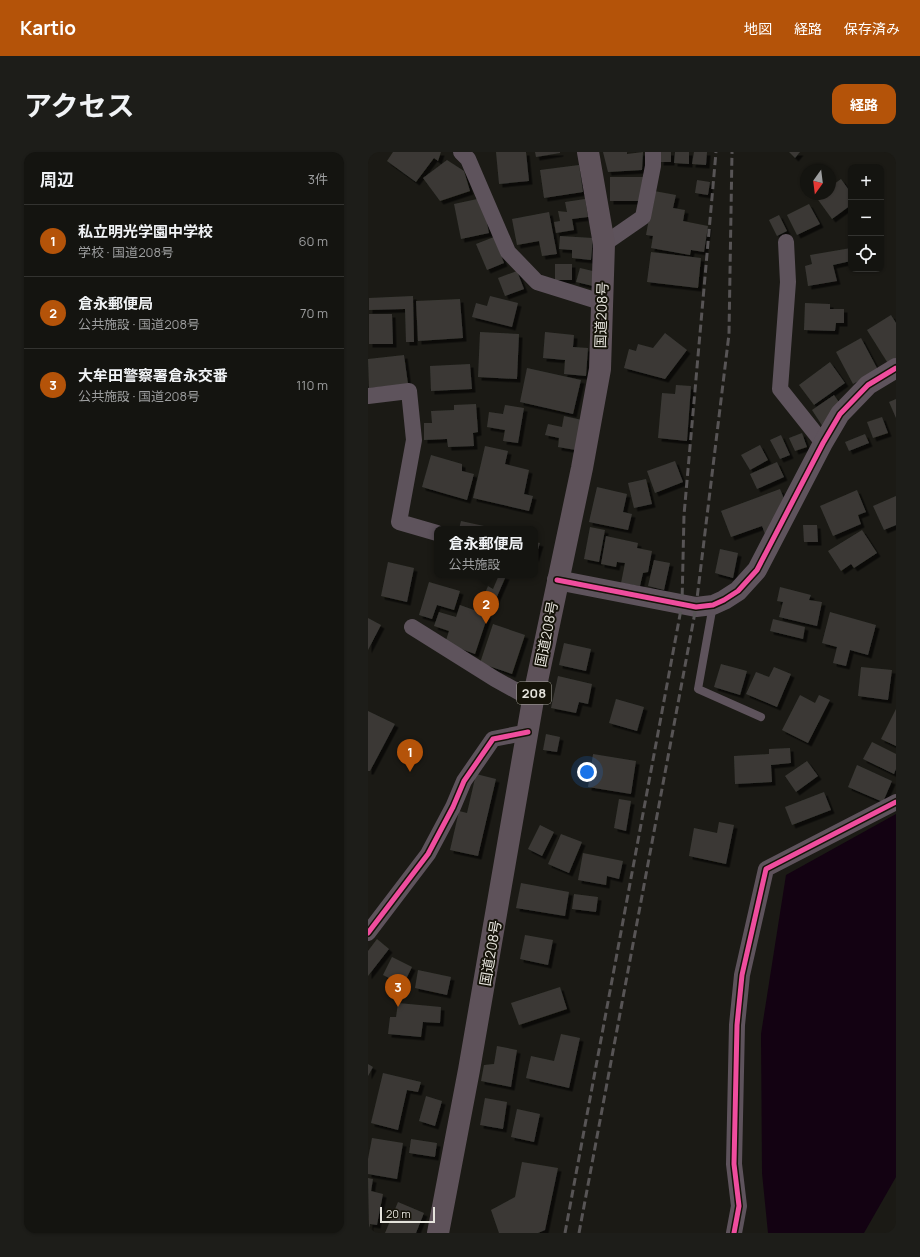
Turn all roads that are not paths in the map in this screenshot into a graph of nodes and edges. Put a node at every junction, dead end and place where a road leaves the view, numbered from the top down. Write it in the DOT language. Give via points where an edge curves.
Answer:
graph roads {
  1 [pos="461,152"];
  2 [pos="588,152"];
  3 [pos="653,152"];
  4 [pos="786,242"];
  5 [pos="604,244"];
  6 [pos="601,302"];
  7 [pos="896,368"];
  8 [pos="368,396"];
  9 [pos="823,443"];
  10 [pos="434,532"];
  11 [pos="557,580"];
  12 [pos="713,605"];
  13 [pos="412,627"];
  14 [pos="533,700"];
  15 [pos="761,717"];
  16 [pos="528,732"];
  17 [pos="896,802"];
  18 [pos="368,933"];
  19 [pos="438,1233"];
  20 [pos="734,1233"];
  1 -- 6 [label="street" via="468,159 508,252 537,282"];
  2 -- 5 [label="highway, 国道208号 / 208"];
  3 -- 5 [label="street" via="653,166 643,217"];
  4 -- 9 [label="street" via="788,282 780,389"];
  5 -- 6 [label="highway, 国道208号 / 208"];
  6 -- 11 [label="highway, 国道208号 / 208" via="600,369 582,468"];
  7 -- 9 [label="street" via="868,385 840,414"];
  8 -- 10 [label="street" via="409,391 414,440 400,522"];
  9 -- 12 [label="street" via="757,570 738,591"];
  11 -- 12 [label="street" via="696,607"];
  11 -- 14 [label="highway, 国道208号 / 208"];
  12 -- 15 [label="lane" via="698,689"];
  13 -- 14 [label="street" via="495,680"];
  14 -- 16 [label="highway, 国道208号 / 208"];
  16 -- 18 [label="street" via="493,739 464,780 428,854"];
  16 -- 19 [label="highway, 国道208号 / 208"];
  17 -- 20 [label="street" via="766,869 742,975 736,1025 734,1164 739,1206"];
}
